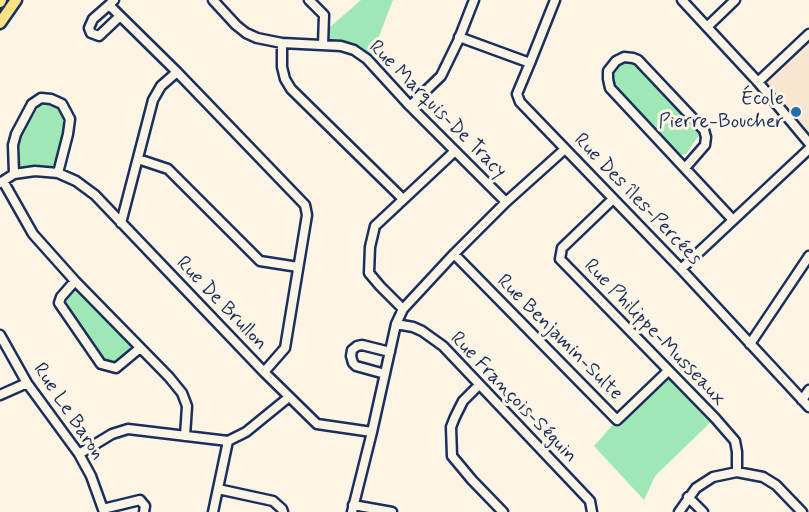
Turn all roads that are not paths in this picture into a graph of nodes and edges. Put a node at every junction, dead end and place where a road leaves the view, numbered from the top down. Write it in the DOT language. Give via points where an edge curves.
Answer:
graph roads {
  1 [pos="16,0"];
  2 [pos="213,0"];
  3 [pos="309,0"];
  4 [pos="474,0"];
  5 [pos="555,0"];
  6 [pos="682,0"];
  7 [pos="735,0"];
  8 [pos="112,3"];
  9 [pos="120,16"];
  10 [pos="0,23"];
  11 [pos="707,27"];
  12 [pos="809,34"];
  13 [pos="459,37"];
  14 [pos="282,43"];
  15 [pos="323,45"];
  16 [pos="530,63"];
  17 [pos="177,72"];
  18 [pos="758,82"];
  19 [pos="410,106"];
  20 [pos="809,143"];
  21 [pos="565,149"];
  22 [pos="809,149"];
  23 [pos="455,151"];
  24 [pos="138,159"];
  25 [pos="685,168"];
  26 [pos="58,173"];
  27 [pos="14,174"];
  28 [pos="2,182"];
  29 [pos="404,199"];
  30 [pos="613,199"];
  31 [pos="506,202"];
  32 [pos="733,220"];
  33 [pos="121,223"];
  34 [pos="454,254"];
  35 [pos="809,256"];
  36 [pos="298,267"];
  37 [pos="681,268"];
  38 [pos="75,281"];
  39 [pos="403,309"];
  40 [pos="396,324"];
  41 [pos="0,335"];
  42 [pos="750,344"];
  43 [pos="140,348"];
  44 [pos="390,352"];
  45 [pos="668,371"];
  46 [pos="264,372"];
  47 [pos="385,374"];
  48 [pos="27,383"];
  49 [pos="479,385"];
  50 [pos="809,390"];
  51 [pos="0,395"];
  52 [pos="289,397"];
  53 [pos="802,400"];
  54 [pos="809,407"];
  55 [pos="372,432"];
  56 [pos="185,436"];
  57 [pos="228,441"];
  58 [pos="79,454"];
  59 [pos="737,472"];
  60 [pos="218,489"];
  61 [pos="688,497"];
  62 [pos="353,509"];
  63 [pos="104,510"];
  64 [pos="144,512"];
  65 [pos="213,512"];
  66 [pos="283,512"];
  67 [pos="392,512"];
  68 [pos="503,512"];
  69 [pos="592,512"];
  70 [pos="679,512"];
  71 [pos="703,512"];
  72 [pos="802,512"];
  1 -- 10 [label="main road"];
  2 -- 14 [label="street, Rue Marquis-De Tracy" via="246,33"];
  3 -- 15 [label="street" via="324,15"];
  4 -- 13 [label="street"];
  5 -- 16 [label="street, Rue Des îles-Percées"];
  6 -- 11 [label="street"];
  7 -- 11 [label="street"];
  8 -- 9 [label="street"];
  8 -- 9 [label="street" via="93,19 91,33 99,36"];
  9 -- 17 [label="street"];
  11 -- 18 [label="street"];
  12 -- 18 [label="street"];
  13 -- 16 [label="street"];
  13 -- 19 [label="street" via="441,76"];
  14 -- 15 [label="street, Rue Marquis-De Tracy"];
  14 -- 29 [label="street" via="282,67 291,89"];
  15 -- 19 [label="street, Rue Marquis-De Tracy" via="354,50 367,59"];
  16 -- 21 [label="street, Rue Des îles-Percées" via="517,94 520,102"];
  17 -- 24 [label="street" via="161,86 153,100"];
  17 -- 36 [label="street" via="304,205 307,215"];
  18 -- 20 [label="street"];
  19 -- 23 [label="street, Rue Marquis-De Tracy"];
  21 -- 30 [label="street, Rue Des îles-Percées"];
  21 -- 31 [label="street"];
  22 -- 32 [label="street"];
  23 -- 29 [label="street"];
  23 -- 31 [label="street, Rue Marquis-De Tracy"];
  24 -- 33 [label="street"];
  24 -- 36 [label="street" via="168,169 260,261"];
  25 -- 25 [label="street" via="705,145 704,130 638,60 624,57 616,61 608,71 610,88"];
  25 -- 32 [label="street"];
  26 -- 27 [label="street, Rue De Brullon"];
  26 -- 27 [label="street" via="70,119 62,104 41,98 32,104 16,134"];
  26 -- 33 [label="street, Rue De Brullon" via="95,195"];
  27 -- 28 [label="street, Rue De Brullon"];
  28 -- 38 [label="street" via="33,234"];
  29 -- 39 [label="street" via="375,226 369,273"];
  30 -- 37 [label="street, Rue Des îles-Percées"];
  30 -- 45 [label="street, Rue Philippe-Musseaux" via="562,248 560,259"];
  31 -- 34 [label="street"];
  32 -- 37 [label="street"];
  33 -- 46 [label="street, Rue De Brullon"];
  34 -- 39 [label="street"];
  34 -- 45 [label="street, Rue Benjamin-Sulte" via="617,420"];
  35 -- 42 [label="street"];
  36 -- 46 [label="street" via="285,348"];
  37 -- 42 [label="street, Rue Des îles-Percées"];
  38 -- 43 [label="street"];
  38 -- 43 [label="street" via="59,303 100,364 116,368"];
  39 -- 40 [label="street"];
  40 -- 44 [label="street"];
  40 -- 49 [label="street, Rue François-Séguin" via="429,335"];
  41 -- 48 [label="street, Rue Le Baron"];
  42 -- 53 [label="street, Rue Des îles-Percées"];
  43 -- 56 [label="street" via="182,393 187,406"];
  44 -- 47 [label="street"];
  44 -- 47 [label="street" via="362,345 352,350 356,366"];
  45 -- 59 [label="street, Rue Philippe-Musseaux" via="735,441"];
  46 -- 52 [label="street, Rue De Brullon"];
  47 -- 55 [label="street"];
  48 -- 51 [label="street"];
  48 -- 58 [label="street, Rue Le Baron"];
  49 -- 68 [label="street" via="455,417 452,456"];
  49 -- 69 [label="street, Rue François-Séguin" via="590,501"];
  50 -- 53 [label="street"];
  52 -- 55 [label="street, Rue De Brullon" via="317,424"];
  52 -- 57 [label="street" via="246,432"];
  53 -- 54 [label="street, Rue Des îles-Percées"];
  55 -- 62 [label="street"];
  56 -- 57 [label="street"];
  56 -- 58 [label="street" via="128,429"];
  57 -- 60 [label="street"];
  58 -- 63 [label="street, Rue Le Baron"];
  59 -- 61 [label="street" via="713,477"];
  59 -- 72 [label="street" via="763,477 776,485"];
  60 -- 65 [label="street"];
  60 -- 66 [label="street" via="273,501"];
  61 -- 70 [label="street"];
  61 -- 71 [label="street"];
  62 -- 67 [label="street"];
  63 -- 64 [label="street, Rue Le Baron" via="140,500"];
}
